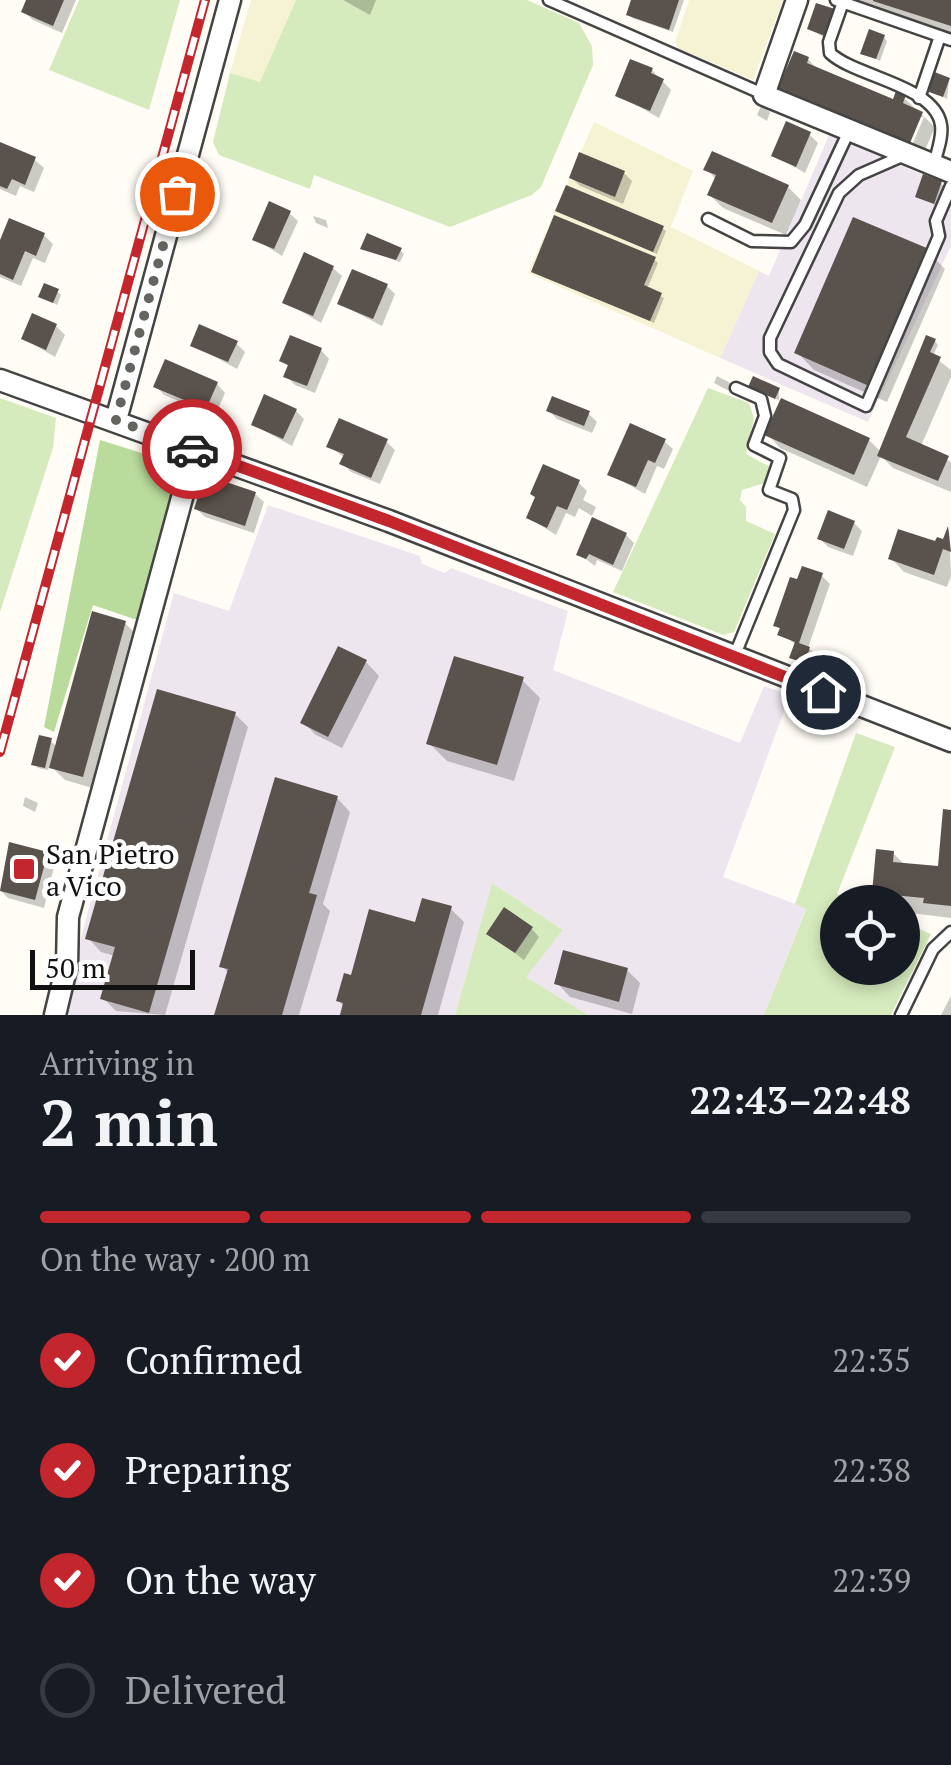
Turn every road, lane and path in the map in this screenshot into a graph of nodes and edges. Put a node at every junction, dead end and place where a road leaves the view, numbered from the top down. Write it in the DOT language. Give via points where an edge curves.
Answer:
graph roads {
  1 [pos="230,0"];
  2 [pos="549,0"];
  3 [pos="797,0"];
  4 [pos="839,3"];
  5 [pos="946,38"];
  6 [pos="764,95"];
  7 [pos="919,98"];
  8 [pos="947,127"];
  9 [pos="849,131"];
  10 [pos="908,154"];
  11 [pos="942,168"];
  12 [pos="951,186"];
  13 [pos="708,219"];
  14 [pos="0,380"];
  15 [pos="736,388"];
  16 [pos="116,420"];
  17 [pos="195,450"];
  18 [pos="734,658"];
  19 [pos="951,740"];
  20 [pos="951,932"];
  21 [pos="54,1015"];
  22 [pos="900,1015"];
  1 -- 16 [label="street"];
  2 -- 6 [label="lane"];
  3 -- 6 [label="street"];
  4 -- 5 [label="lane"];
  4 -- 7 [label="lane" via="830,52"];
  5 -- 7 [label="lane"];
  6 -- 9 [label="street"];
  7 -- 8 [label="lane"];
  8 -- 11 [label="lane"];
  9 -- 10 [label="street"];
  9 -- 13 [label="lane" via="791,242 752,241"];
  10 -- 11 [label="street"];
  10 -- 12 [label="lane" via="860,175 839,193 770,338 778,364 866,406 939,236 936,221"];
  14 -- 16 [label="street"];
  15 -- 18 [label="lane" via="761,399 765,416 754,445 780,458 770,490 792,499 794,510"];
  16 -- 17 [label="street"];
  17 -- 18 [label="street"];
  17 -- 21 [label="street" via="68,916 67,966"];
  18 -- 19 [label="street"];
  20 -- 22 [label="lane" via="933,948"];
}
